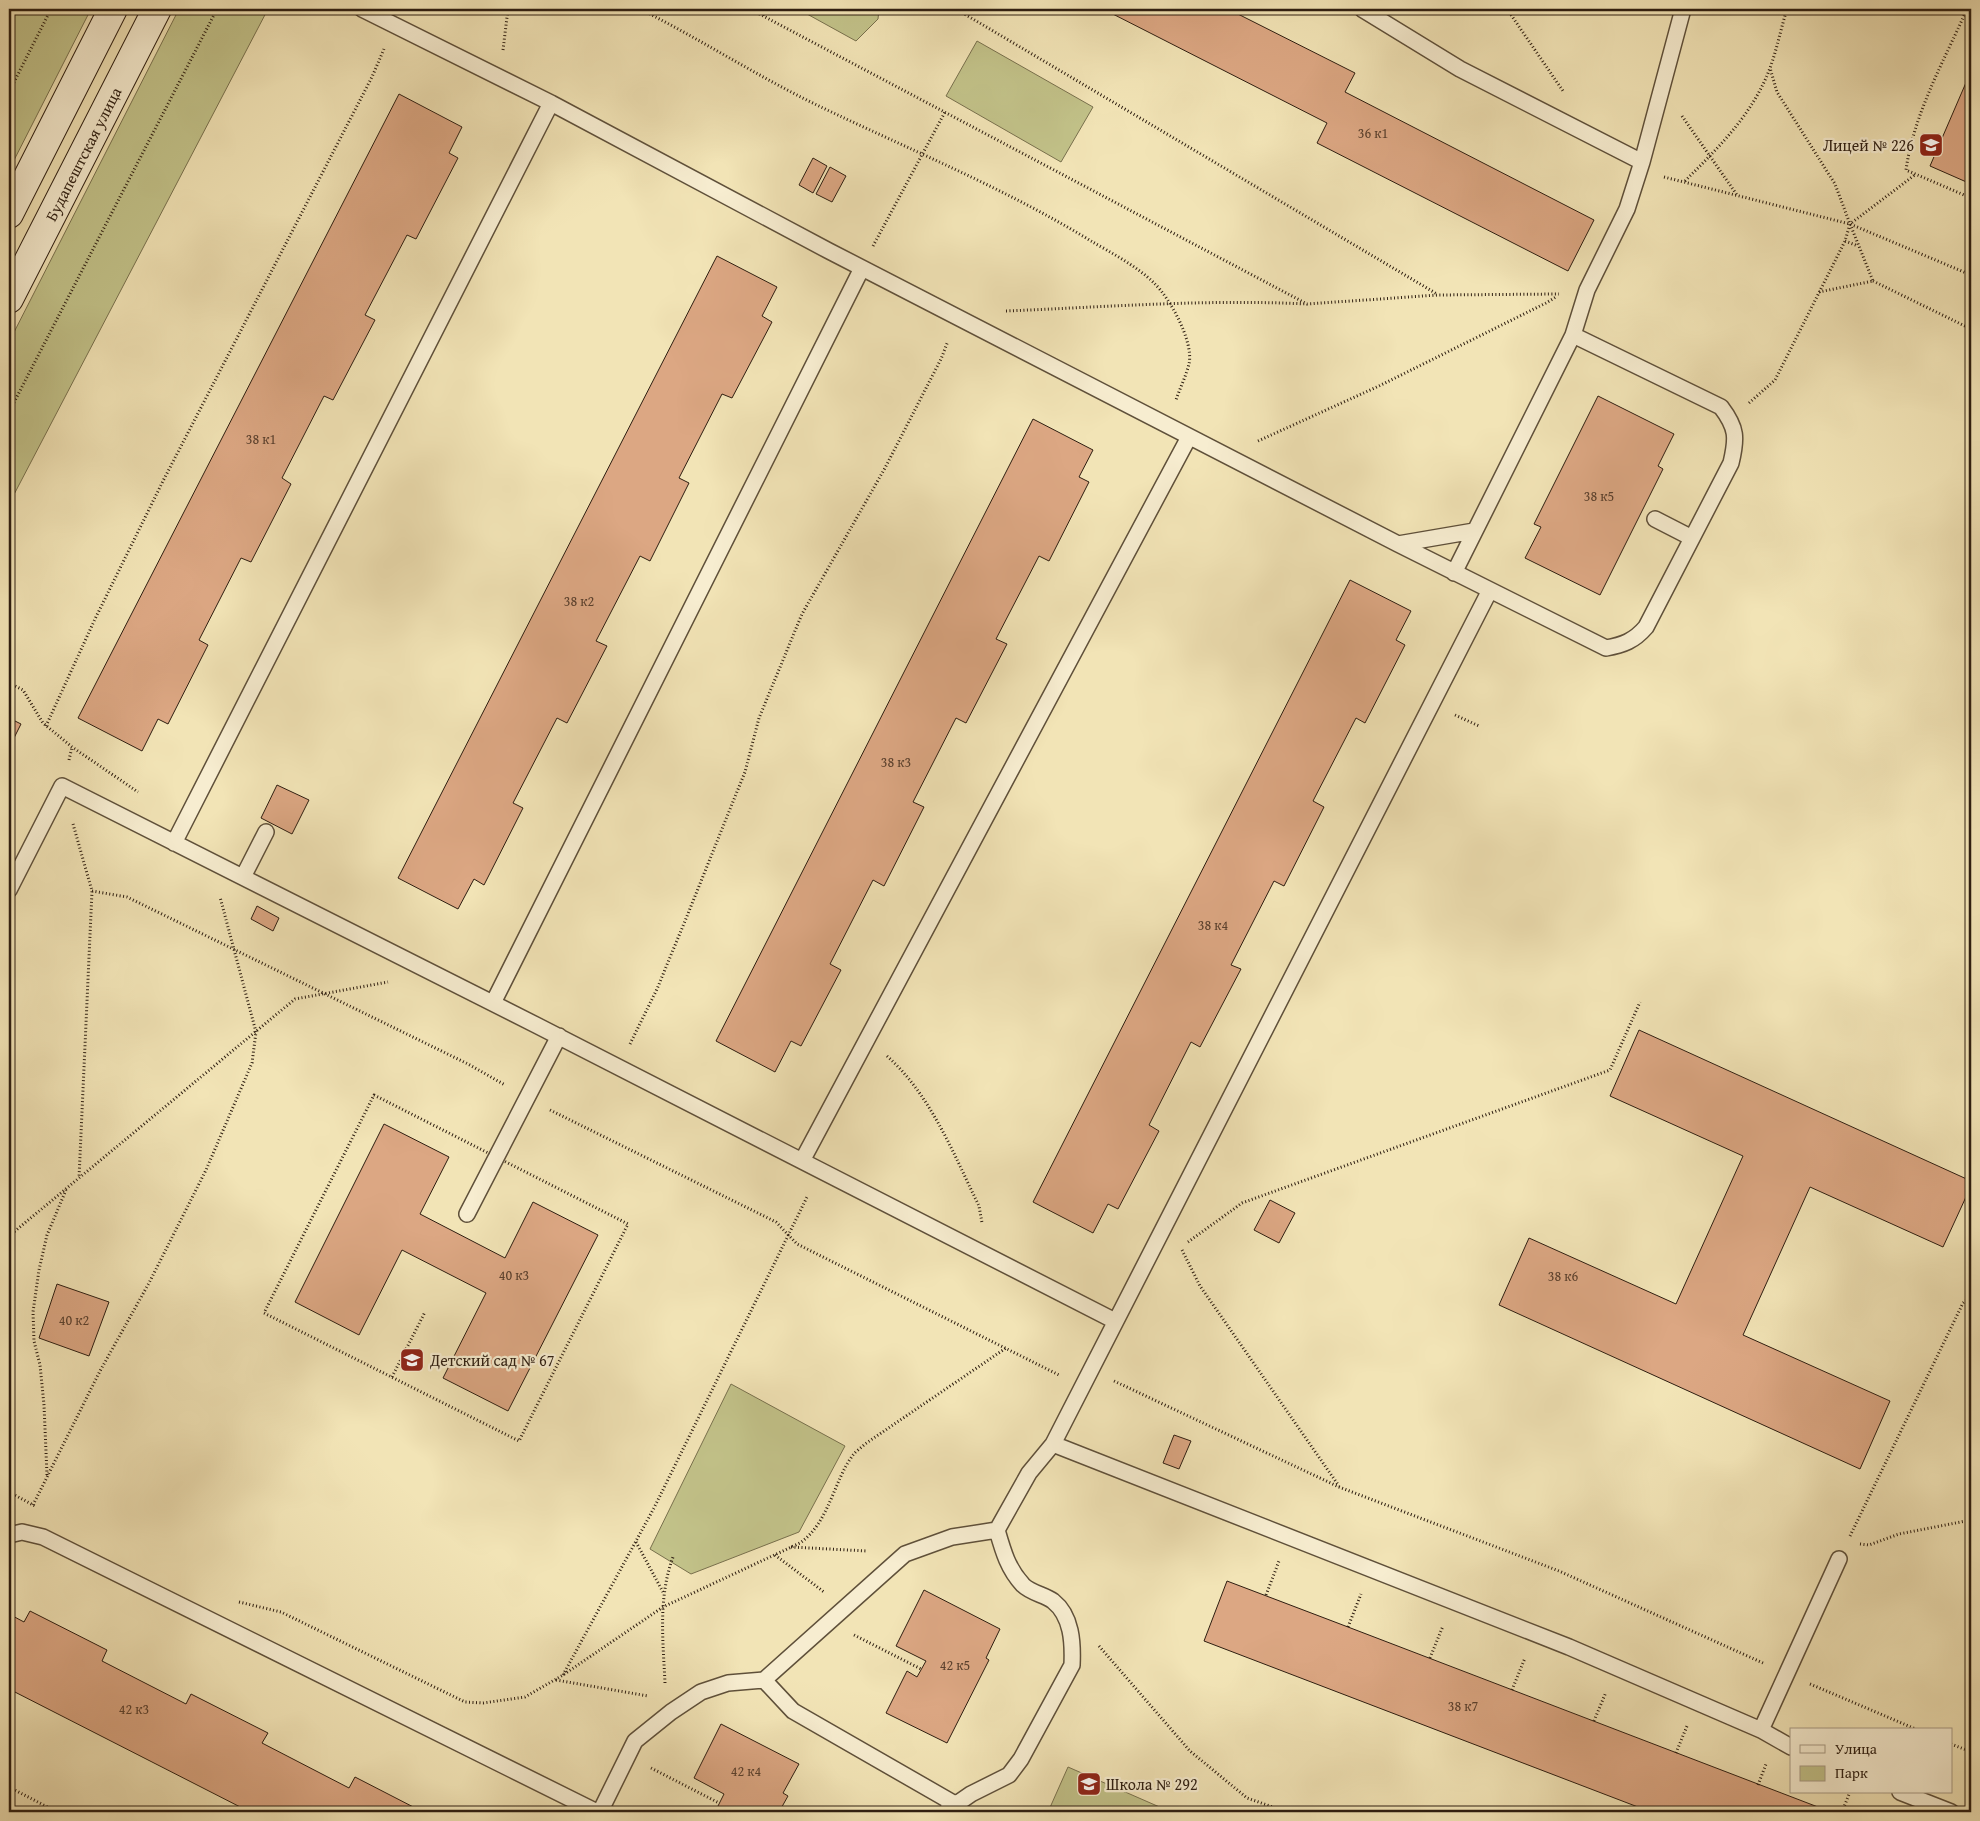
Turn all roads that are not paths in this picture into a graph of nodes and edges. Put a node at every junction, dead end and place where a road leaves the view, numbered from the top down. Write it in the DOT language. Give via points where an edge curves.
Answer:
graph roads {
  1 [pos="113,9"];
  2 [pos="157,9"];
  3 [pos="362,9"];
  4 [pos="1362,9"];
  5 [pos="1683,9"];
  6 [pos="551,103"];
  7 [pos="1640,166"];
  8 [pos="9,214"];
  9 [pos="862,268"];
  10 [pos="9,299"];
  11 [pos="1573,335"];
  12 [pos="1189,436"];
  13 [pos="1656,519"];
  14 [pos="1474,531"];
  15 [pos="1692,538"];
  16 [pos="1398,544"];
  17 [pos="1454,573"];
  18 [pos="1490,590"];
  19 [pos="266,832"];
  20 [pos="174,843"];
  21 [pos="244,878"];
  22 [pos="9,890"];
  23 [pos="493,1003"];
  24 [pos="559,1036"];
  25 [pos="802,1161"];
  26 [pos="467,1214"];
  27 [pos="1115,1321"];
  28 [pos="1053,1444"];
  29 [pos="998,1530"];
  30 [pos="9,1535"];
  31 [pos="1839,1559"];
  32 [pos="764,1680"];
  33 [pos="1761,1730"];
  34 [pos="1790,1746"];
  35 [pos="1905,1794"];
  36 [pos="950,1808"];
  37 [pos="599,1812"];
  38 [pos="1951,1812"];
  1 -- 8 [label="street"];
  2 -- 10 [label="street, Будапештская улица"];
  3 -- 6 [label="lane"];
  4 -- 7 [label="lane" via="1460,69"];
  5 -- 7 [label="lane"];
  6 -- 9 [label="lane"];
  6 -- 20 [label="lane"];
  7 -- 11 [label="lane" via="1626,209 1587,290"];
  9 -- 12 [label="lane"];
  9 -- 23 [label="lane"];
  11 -- 14 [label="lane"];
  11 -- 15 [label="lane" via="1721,407 1731,420 1736,441 1731,463"];
  12 -- 16 [label="lane"];
  12 -- 25 [label="lane"];
  13 -- 15 [label="lane"];
  14 -- 16 [label="lane"];
  14 -- 17 [label="lane"];
  15 -- 18 [label="lane" via="1646,627 1624,645 1606,648"];
  16 -- 17 [label="lane"];
  17 -- 18 [label="lane"];
  18 -- 27 [label="lane"];
  19 -- 21 [label="lane"];
  20 -- 21 [label="lane"];
  20 -- 22 [label="lane" via="62,786"];
  21 -- 23 [label="lane"];
  23 -- 24 [label="lane"];
  24 -- 25 [label="lane"];
  24 -- 26 [label="lane"];
  25 -- 27 [label="lane"];
  27 -- 28 [label="lane"];
  28 -- 29 [label="lane" via="1029,1473"];
  28 -- 33 [label="lane" via="1534,1634"];
  29 -- 32 [label="lane" via="952,1538 906,1554"];
  29 -- 36 [label="lane" via="1006,1562 1024,1586 1053,1602 1067,1617 1072,1665 1010,1775"];
  30 -- 37 [label="lane" via="22,1532 43,1537"];
  31 -- 33 [label="lane"];
  32 -- 36 [label="lane" via="794,1711"];
  32 -- 37 [label="lane" via="728,1683 670,1706 635,1741"];
  33 -- 34 [label="lane"];
  35 -- 38 [label="lane"];
}
